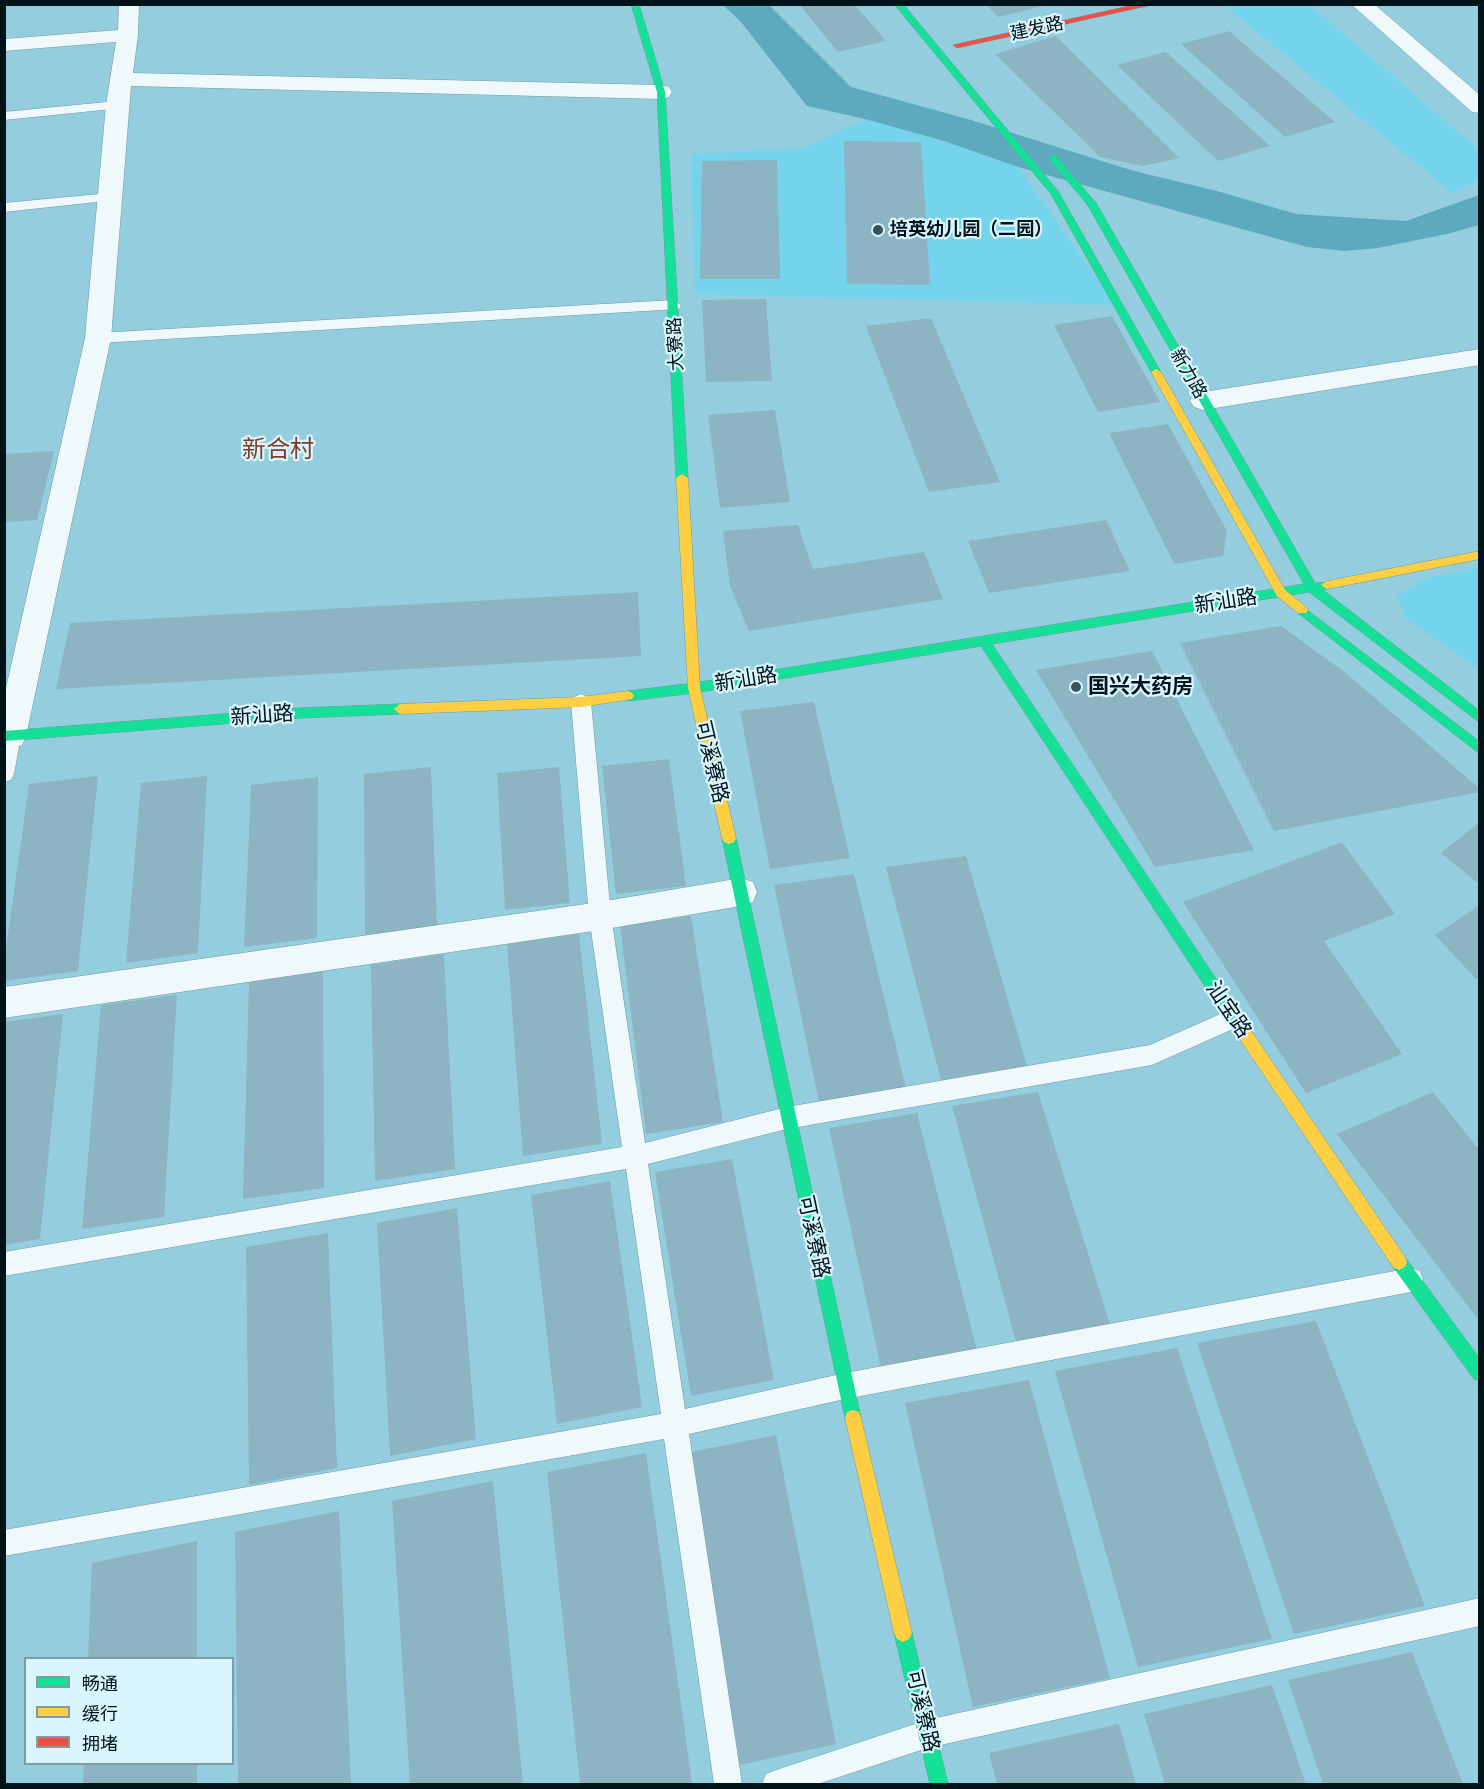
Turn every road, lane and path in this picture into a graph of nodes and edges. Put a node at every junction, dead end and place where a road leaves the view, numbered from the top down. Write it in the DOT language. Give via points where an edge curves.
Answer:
graph roads {
  1 [pos="129,4"];
  2 [pos="635,4"];
  3 [pos="898,4"];
  4 [pos="1152,4"];
  5 [pos="1361,4"];
  6 [pos="128,35"];
  7 [pos="4,45"];
  8 [pos="957,46"];
  9 [pos="121,79"];
  10 [pos="661,92"];
  11 [pos="117,105"];
  12 [pos="1479,107"];
  13 [pos="4,116"];
  14 [pos="1045,149"];
  15 [pos="110,197"];
  16 [pos="4,208"];
  17 [pos="674,305"];
  18 [pos="98,338"];
  19 [pos="1479,357"];
  20 [pos="1203,400"];
  21 [pos="1479,555"];
  22 [pos="1312,588"];
  23 [pos="1281,593"];
  24 [pos="984,641"];
  25 [pos="694,688"];
  26 [pos="581,702"];
  27 [pos="1479,718"];
  28 [pos="8,736"];
  29 [pos="1479,749"];
  30 [pos="4,774"];
  31 [pos="741,892"];
  32 [pos="600,916"];
  33 [pos="4,1003"];
  34 [pos="1234,1018"];
  35 [pos="788,1118"];
  36 [pos="636,1156"];
  37 [pos="4,1264"];
  38 [pos="1411,1280"];
  39 [pos="1479,1373"];
  40 [pos="845,1386"];
  41 [pos="675,1424"];
  42 [pos="4,1543"];
  43 [pos="1479,1612"];
  44 [pos="927,1734"];
  45 [pos="728,1785"];
  46 [pos="776,1785"];
  47 [pos="939,1785"];
  1 -- 6 [label="street"];
  2 -- 10 [label="street, 大寮路"];
  3 -- 23 [label="street" via="1055,193"];
  4 -- 8 [label="street, 建发路"];
  5 -- 12 [label="street"];
  6 -- 7 [label="street"];
  6 -- 9 [label="street"];
  9 -- 10 [label="street"];
  9 -- 11 [label="street"];
  10 -- 17 [label="street, 大寮路"];
  11 -- 13 [label="lane"];
  11 -- 15 [label="street"];
  14 -- 20 [label="street, 新力路" via="1090,203"];
  15 -- 16 [label="lane"];
  15 -- 18 [label="street"];
  17 -- 18 [label="lane"];
  17 -- 25 [label="street, 大寮路"];
  18 -- 28 [label="street"];
  19 -- 20 [label="street"];
  20 -- 22 [label="street, 新力路"];
  21 -- 22 [label="street, 新汕路"];
  22 -- 23 [label="street, 新汕路"];
  22 -- 27 [label="street, 新力路"];
  23 -- 24 [label="street, 新汕路"];
  23 -- 29 [label="street"];
  24 -- 25 [label="street, 新汕路"];
  24 -- 34 [label="street, 汕宝路"];
  25 -- 26 [label="street, 新汕路"];
  25 -- 31 [label="street, 可溪寮路"];
  26 -- 28 [label="street, 新汕路" via="300,713"];
  26 -- 32 [label="lane"];
  28 -- 30 [label="lane"];
  31 -- 32 [label="street"];
  31 -- 35 [label="street, 可溪寮路"];
  32 -- 33 [label="street"];
  32 -- 36 [label="lane"];
  34 -- 35 [label="lane" via="1152,1055"];
  34 -- 38 [label="street, 汕宝路"];
  35 -- 36 [label="lane"];
  35 -- 40 [label="street, 可溪寮路"];
  36 -- 37 [label="lane"];
  36 -- 41 [label="lane"];
  38 -- 39 [label="street, 汕宝路"];
  38 -- 40 [label="lane"];
  40 -- 41 [label="lane"];
  40 -- 44 [label="street, 可溪寮路"];
  41 -- 42 [label="lane"];
  41 -- 45 [label="lane"];
  43 -- 44 [label="lane"];
  44 -- 46 [label="lane"];
  44 -- 47 [label="street, 可溪寮路"];
}
